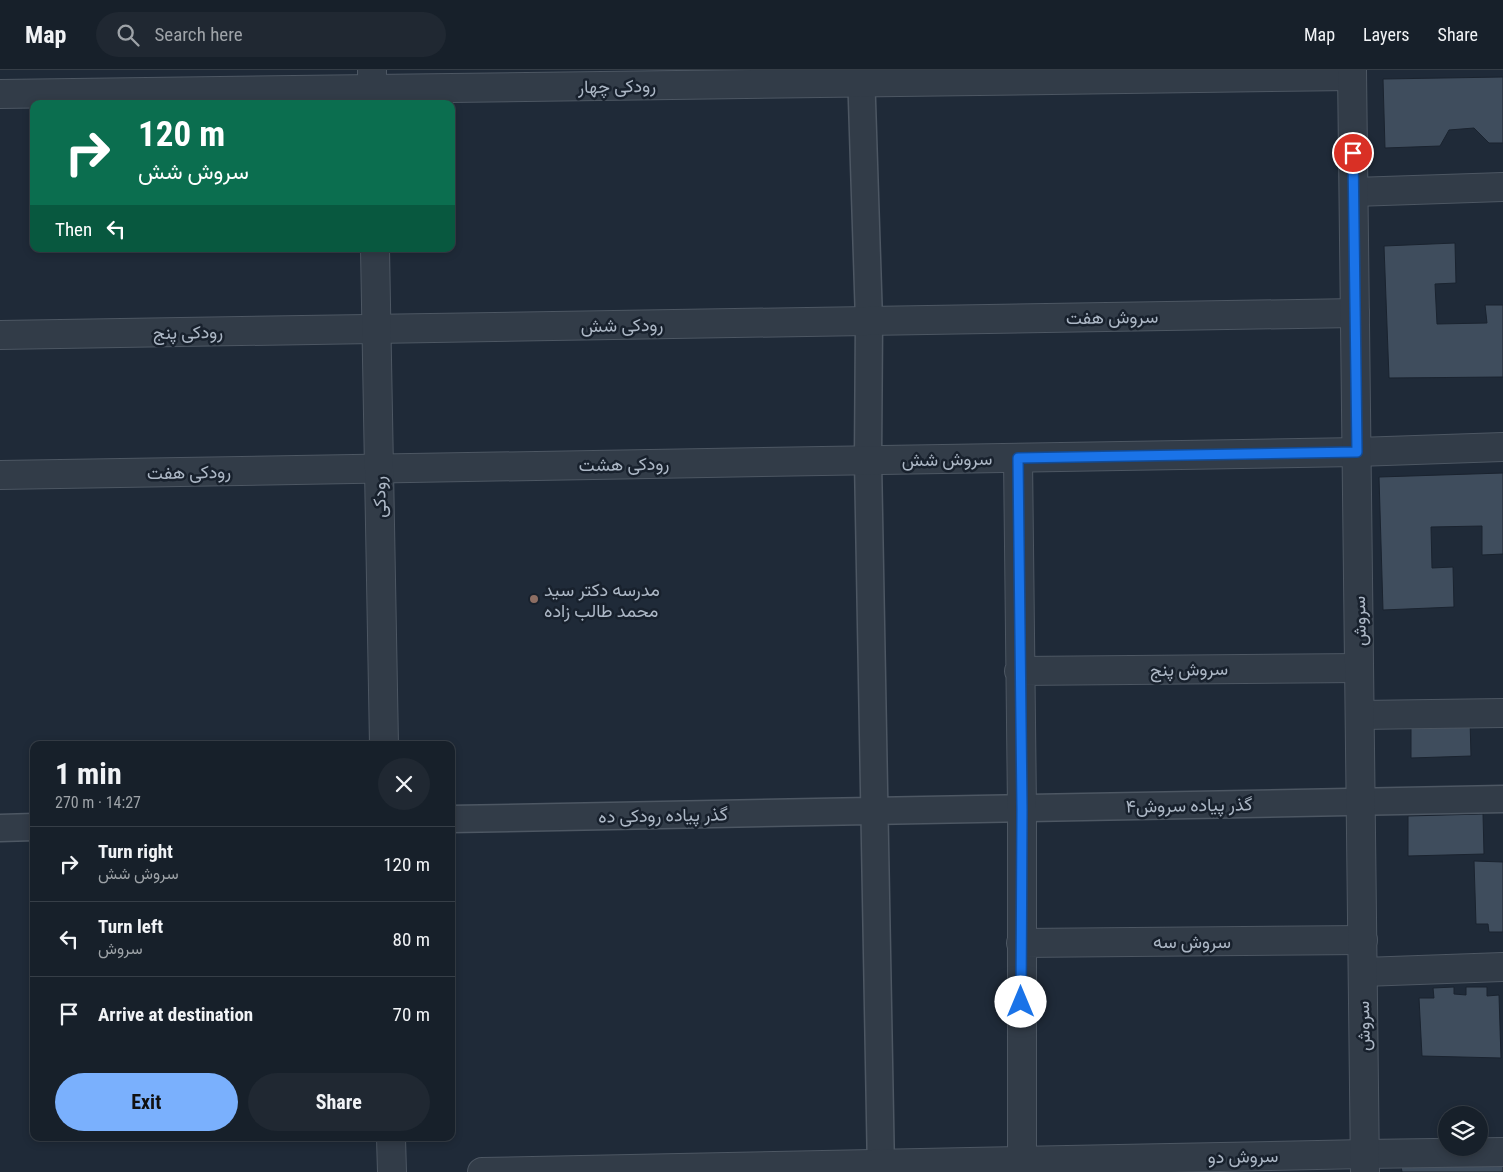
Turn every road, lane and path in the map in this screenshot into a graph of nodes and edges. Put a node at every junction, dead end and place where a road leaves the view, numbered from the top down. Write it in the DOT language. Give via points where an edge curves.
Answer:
graph roads {
  1 [pos="1352,73"];
  2 [pos="862,76"];
  3 [pos="372,87"];
  4 [pos="0,94"];
  5 [pos="1503,187"];
  6 [pos="1354,192"];
  7 [pos="375,252"];
  8 [pos="1355,313"];
  9 [pos="869,321"];
  10 [pos="376,329"];
  11 [pos="0,335"];
  12 [pos="1503,447"];
  13 [pos="1357,452"];
  14 [pos="1018,458"];
  15 [pos="868,460"];
  16 [pos="379,469"];
  17 [pos="0,475"];
  18 [pos="1359,668"];
  19 [pos="1019,671"];
  20 [pos="1503,713"];
  21 [pos="1360,715"];
  22 [pos="384,741"];
  23 [pos="1503,799"];
  24 [pos="1361,802"];
  25 [pos="1022,809"];
  26 [pos="874,811"];
  27 [pos="455,819"];
  28 [pos="30,827"];
  29 [pos="0,828"];
  30 [pos="1363,940"];
  31 [pos="1021,942"];
  32 [pos="1503,967"];
  33 [pos="1363,972"];
  34 [pos="391,1141"];
  35 [pos="1503,1152"];
  36 [pos="1022,1161"];
  37 [pos="1365,1163"];
  38 [pos="880,1168"];
  39 [pos="392,1172"];
  40 [pos="482,1172"];
  1 -- 2 [label="street, رودکی چهار"];
  1 -- 6 [label="street, سروش"];
  2 -- 3 [label="street, رودکی چهار"];
  2 -- 9 [label="street"];
  3 -- 4 [label="street, رودکی چهار"];
  5 -- 6 [label="street"];
  6 -- 8 [label="street, سروش"];
  7 -- 10 [label="street, رودکی"];
  8 -- 9 [label="street, سروش هفت"];
  8 -- 13 [label="street, سروش"];
  9 -- 10 [label="street, رودکی شش"];
  9 -- 15 [label="street"];
  10 -- 11 [label="street, رودکی پنج"];
  10 -- 16 [label="street, رودکی"];
  12 -- 13 [label="street, سروش شش"];
  13 -- 14 [label="street, سروش شش"];
  13 -- 18 [label="street, سروش"];
  14 -- 15 [label="street, سروش شش"];
  14 -- 19 [label="street"];
  15 -- 16 [label="street, رودکی هشت"];
  15 -- 26 [label="street"];
  16 -- 17 [label="street, رودکی هفت"];
  16 -- 22 [label="street, رودکی"];
  18 -- 19 [label="street, سروش پنج"];
  18 -- 21 [label="street, سروش"];
  19 -- 25 [label="street"];
  20 -- 21 [label="street"];
  21 -- 24 [label="street, سروش"];
  23 -- 24 [label="street, گذر پیاده سروش۴"];
  24 -- 25 [label="street, گذر پیاده سروش۴"];
  24 -- 30 [label="street, سروش"];
  25 -- 26 [label="street, گذر پیاده سروش۴"];
  25 -- 31 [label="street"];
  26 -- 27 [label="street, گذر پیاده رودکی ده"];
  26 -- 38 [label="street"];
  28 -- 29 [label="street"];
  30 -- 31 [label="street, سروش سه"];
  30 -- 33 [label="street, سروش"];
  31 -- 36 [label="street"];
  32 -- 33 [label="street"];
  33 -- 37 [label="street, سروش"];
  34 -- 39 [label="street"];
  35 -- 37 [label="street, سروش دو"];
  36 -- 37 [label="street, سروش دو"];
  36 -- 38 [label="street, سروش دو"];
  38 -- 40 [label="street, سروش دو"];
}
